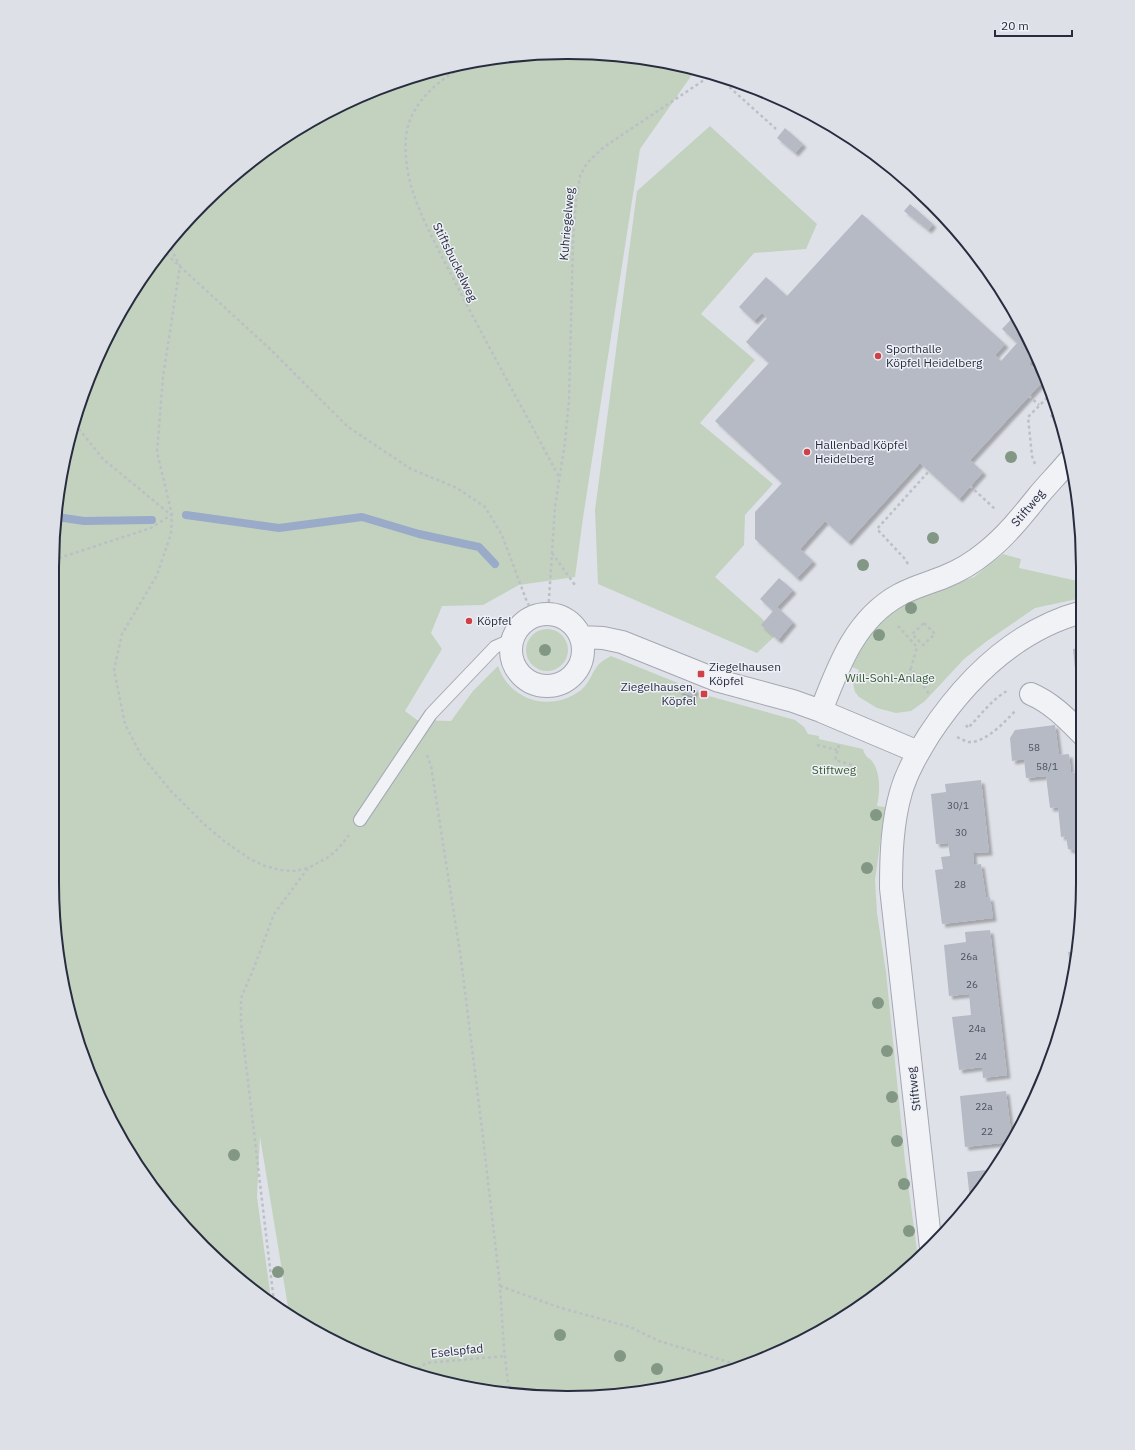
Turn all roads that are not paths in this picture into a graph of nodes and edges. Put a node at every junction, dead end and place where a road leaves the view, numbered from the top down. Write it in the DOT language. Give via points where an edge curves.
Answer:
graph roads {
  1 [pos="1065,465"];
  2 [pos="1076,614"];
  3 [pos="581,637"];
  4 [pos="513,638"];
  5 [pos="1031,694"];
  6 [pos="821,711"];
  7 [pos="1076,729"];
  8 [pos="918,752"];
  9 [pos="360,820"];
  10 [pos="930,1239"];
  1 -- 6 [label="street, Stiftweg" via="1004,536 986,552 944,577 899,595 881,608 855,635 838,666"];
  2 -- 8 [label="street, Stiftweg" via="1027,637 983,669 965,688"];
  3 -- 4 [label="street" via="565,618 541,615 520,626"];
  3 -- 4 [label="street" via="583,654 578,668 563,682 550,686 529,681 519,672 512,659"];
  3 -- 6 [label="street" via="622,642 719,681"];
  4 -- 9 [label="lane" via="494,647 432,714"];
  5 -- 7 [label="street" via="1049,704"];
  6 -- 8 [label="street"];
  8 -- 10 [label="street, Stiftweg" via="908,771 897,806 891,856 891,888"];
}
